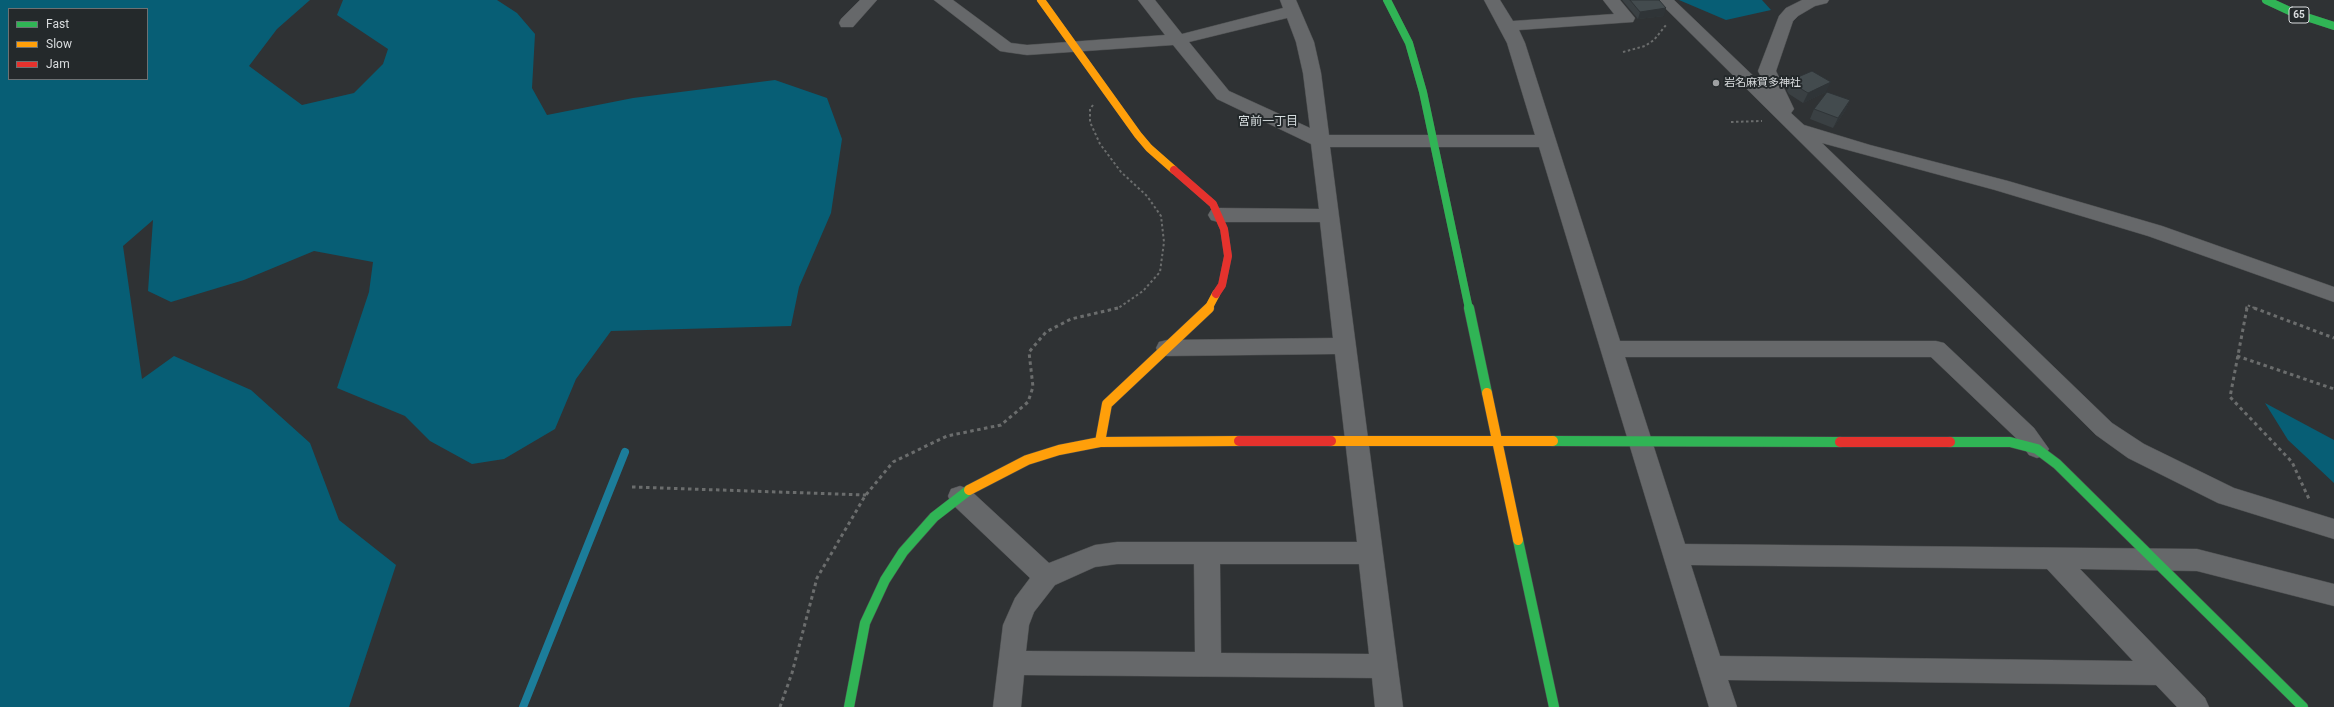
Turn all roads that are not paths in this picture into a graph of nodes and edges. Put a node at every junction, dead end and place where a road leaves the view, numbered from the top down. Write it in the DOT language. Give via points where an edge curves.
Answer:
graph roads {
  1 [pos="869,0"];
  2 [pos="942,0"];
  3 [pos="1041,0"];
  4 [pos="1146,0"];
  5 [pos="1387,0"];
  6 [pos="1492,0"];
  7 [pos="1611,0"];
  8 [pos="1665,0"];
  9 [pos="1821,0"];
  10 [pos="2266,0"];
  11 [pos="1291,5"];
  12 [pos="847,23"];
  13 [pos="1508,26"];
  14 [pos="2334,26"];
  15 [pos="1177,39"];
  16 [pos="1075,47"];
  17 [pos="1789,121"];
  18 [pos="1547,141"];
  19 [pos="1321,142"];
  20 [pos="1433,142"];
  21 [pos="1218,214"];
  22 [pos="1330,216"];
  23 [pos="2334,295"];
  24 [pos="1346,346"];
  25 [pos="1167,348"];
  26 [pos="1612,348"];
  27 [pos="1357,441"];
  28 [pos="1496,441"];
  29 [pos="1641,441"];
  30 [pos="1100,442"];
  31 [pos="2037,449"];
  32 [pos="960,496"];
  33 [pos="2330,529"];
  34 [pos="1207,553"];
  35 [pos="1371,553"];
  36 [pos="1676,554"];
  37 [pos="2052,558"];
  38 [pos="2153,558"];
  39 [pos="1046,577"];
  40 [pos="2334,595"];
  41 [pos="1012,663"];
  42 [pos="1208,665"];
  43 [pos="1385,666"];
  44 [pos="1711,668"];
  45 [pos="2163,673"];
  46 [pos="849,707"];
  47 [pos="1007,707"];
  48 [pos="1390,707"];
  49 [pos="1554,707"];
  50 [pos="1723,707"];
  51 [pos="2195,707"];
  52 [pos="2303,707"];
  1 -- 12 [label="street"];
  2 -- 16 [label="street" via="1006,47 1027,50"];
  3 -- 16 [label="street"];
  4 -- 15 [label="street"];
  5 -- 20 [label="street" via="1409,43"];
  6 -- 13 [label="street"];
  7 -- 13 [label="street" via="1627,18"];
  8 -- 17 [label="street"];
  9 -- 17 [label="street" via="1792,12 1785,20 1767,71 1786,106"];
  10 -- 14 [label="street, 65" via="2294,13"];
  11 -- 15 [label="street"];
  11 -- 19 [label="street" via="1305,42 1312,73"];
  13 -- 18 [label="street" via="1516,43"];
  15 -- 16 [label="street"];
  15 -- 19 [label="street" via="1223,95"];
  16 -- 21 [label="street" via="1149,148 1213,204"];
  17 -- 23 [label="street" via="1863,149 2155,231"];
  17 -- 33 [label="street" via="2104,429 2136,451 2227,496"];
  18 -- 20 [label="street"];
  18 -- 26 [label="street"];
  19 -- 20 [label="street"];
  19 -- 22 [label="street"];
  20 -- 28 [label="street"];
  21 -- 22 [label="street"];
  21 -- 25 [label="street" via="1224,229 1228,256 1222,285 1208,309"];
  22 -- 24 [label="street"];
  24 -- 25 [label="street"];
  24 -- 27 [label="street"];
  25 -- 30 [label="street" via="1107,404"];
  26 -- 29 [label="street"];
  26 -- 31 [label="street" via="1936,350 2026,434"];
  27 -- 28 [label="street"];
  27 -- 30 [label="street"];
  27 -- 35 [label="street"];
  28 -- 29 [label="street"];
  28 -- 49 [label="street"];
  29 -- 31 [label="street" via="2010,442"];
  29 -- 36 [label="street"];
  30 -- 32 [label="street" via="1059,450 1027,460"];
  31 -- 38 [label="street" via="2057,464"];
  32 -- 39 [label="street"];
  32 -- 46 [label="street" via="934,517 908,546 885,580 865,623"];
  34 -- 35 [label="street"];
  34 -- 39 [label="street" via="1117,553 1095,556"];
  34 -- 42 [label="street"];
  35 -- 43 [label="street"];
  36 -- 37 [label="street"];
  36 -- 44 [label="street"];
  37 -- 38 [label="street"];
  37 -- 45 [label="street"];
  38 -- 40 [label="street" via="2197,560"];
  38 -- 52 [label="street"];
  39 -- 41 [label="street" via="1024,606 1016,626"];
  41 -- 42 [label="street"];
  41 -- 47 [label="street"];
  42 -- 43 [label="street"];
  43 -- 48 [label="street"];
  44 -- 45 [label="street"];
  44 -- 50 [label="street"];
  45 -- 51 [label="street"];
}
